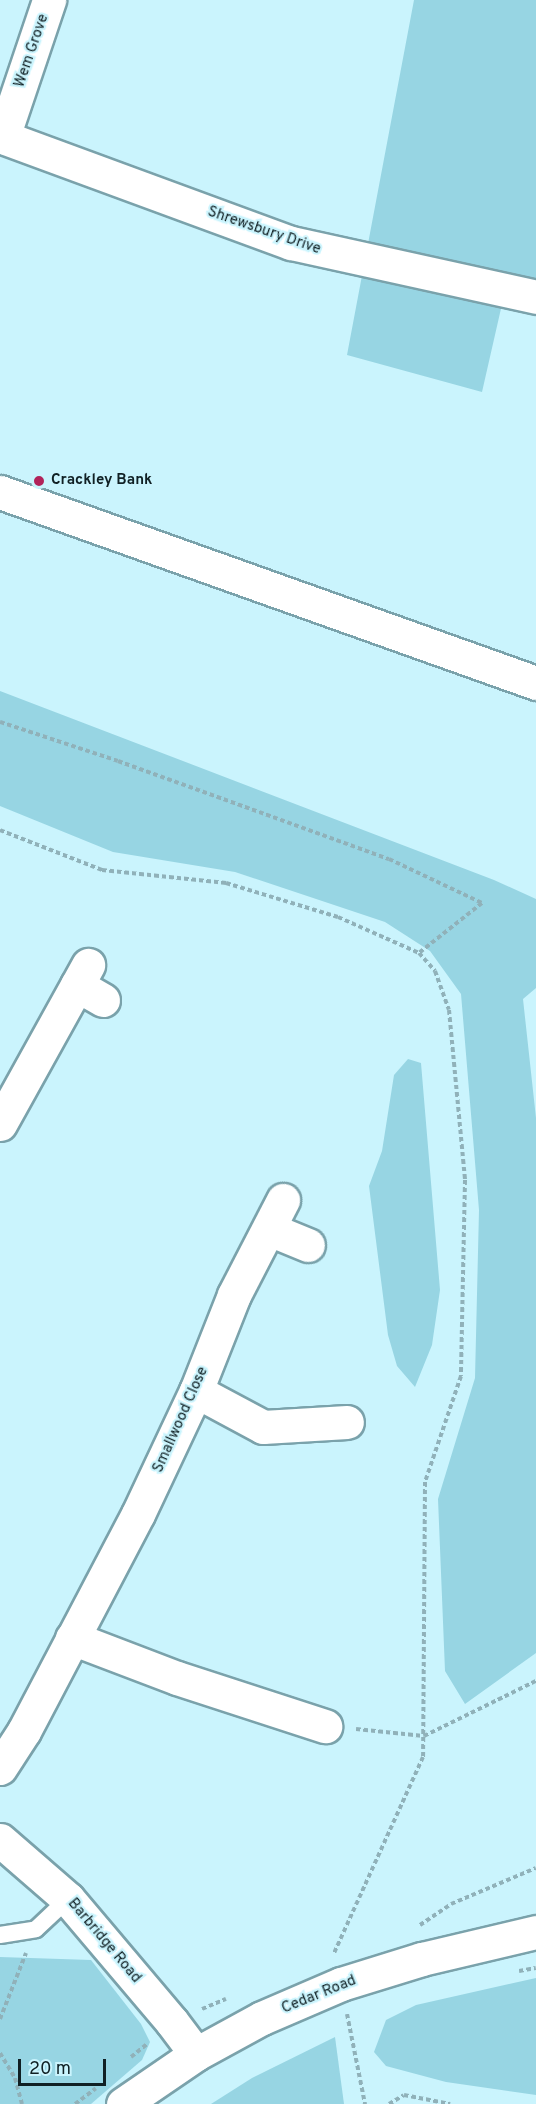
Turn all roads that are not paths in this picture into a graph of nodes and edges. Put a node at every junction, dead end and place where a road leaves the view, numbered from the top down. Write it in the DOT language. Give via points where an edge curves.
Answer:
graph roads {
  1 [pos="49,0"];
  2 [pos="1,136"];
  3 [pos="536,297"];
  4 [pos="0,492"];
  5 [pos="536,683"];
  6 [pos="89,984"];
  7 [pos="0,1124"];
  8 [pos="283,1200"];
  9 [pos="269,1229"];
  10 [pos="308,1245"];
  11 [pos="196,1391"];
  12 [pos="347,1422"];
  13 [pos="72,1638"];
  14 [pos="325,1726"];
  15 [pos="0,1768"];
  16 [pos="0,1840"];
  17 [pos="68,1899"];
  18 [pos="536,1932"];
  19 [pos="0,1935"];
  20 [pos="196,2055"];
  21 [pos="123,2104"];
  1 -- 2 [label="street, Wem Grove"];
  2 -- 3 [label="street, Shrewsbury Drive" via="291,243"];
  4 -- 5 [label="street"];
  6 -- 7 [label="street"];
  8 -- 9 [label="street, Smallwood Close"];
  9 -- 10 [label="street"];
  9 -- 11 [label="street, Smallwood Close" via="234,1295"];
  11 -- 12 [label="street" via="263,1427"];
  11 -- 13 [label="street, Smallwood Close" via="138,1514"];
  13 -- 14 [label="street" via="177,1678"];
  13 -- 15 [label="street, Smallwood Close" via="24,1731"];
  16 -- 17 [label="street, Barbridge Road"];
  17 -- 19 [label="lane" via="36,1929"];
  17 -- 20 [label="street, Barbridge Road"];
  18 -- 20 [label="street, Cedar Road" via="422,1959 344,2000 262,2018"];
  20 -- 21 [label="street, Cedar Road"];
}
